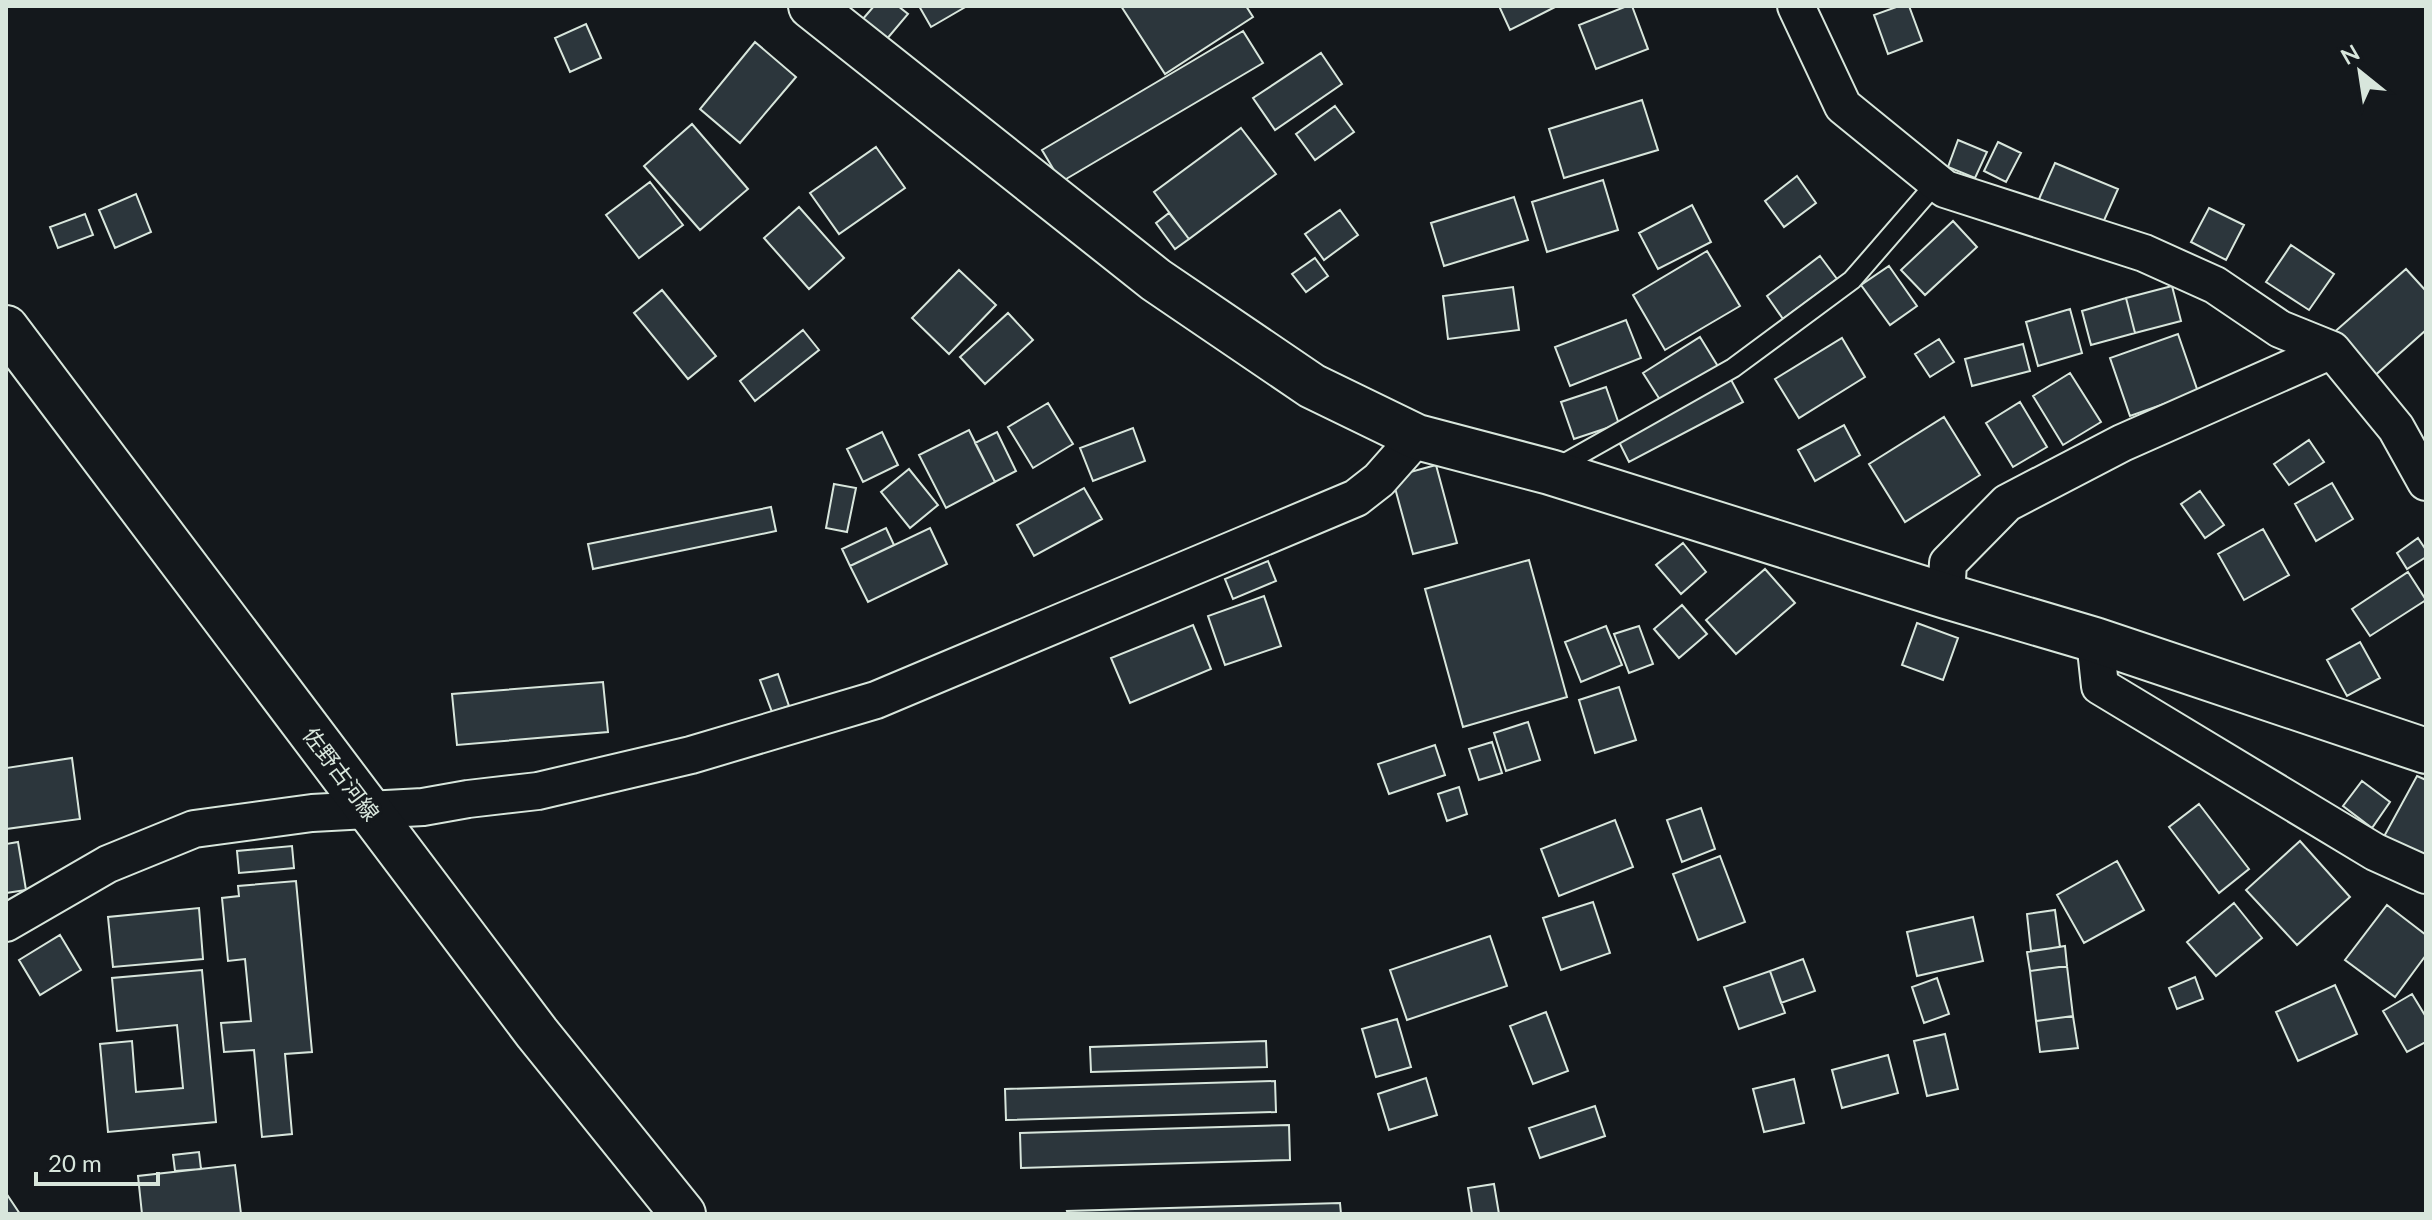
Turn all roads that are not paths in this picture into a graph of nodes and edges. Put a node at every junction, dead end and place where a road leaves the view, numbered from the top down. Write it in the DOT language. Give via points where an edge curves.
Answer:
graph roads {
  1 [pos="811,6"];
  2 [pos="1796,6"];
  3 [pos="1937,182"];
  4 [pos="6,328"];
  5 [pos="2332,350"];
  6 [pos="1417,437"];
  7 [pos="1550,472"];
  8 [pos="2426,482"];
  9 [pos="1946,596"];
  10 [pos="2095,640"];
  11 [pos="2426,751"];
  12 [pos="369,811"];
  13 [pos="2426,875"];
  14 [pos="6,923"];
  15 [pos="683,1214"];
  1 -- 6 [label="street" via="1156,280 1312,386"];
  2 -- 3 [label="street" via="1843,106"];
  3 -- 5 [label="street" via="1945,189 2144,253 2215,285 2280,329"];
  3 -- 7 [label="lane" via="1852,280 1733,368"];
  4 -- 12 [label="street, 佐野古河線"];
  5 -- 8 [label="street" via="2396,428"];
  5 -- 9 [label="street" via="2122,443 2007,503 1948,563"];
  6 -- 7 [label="street"];
  6 -- 12 [label="street" via="1356,498 876,700 691,755 538,791"];
  7 -- 9 [label="street"];
  9 -- 10 [label="street"];
  10 -- 11 [label="street"];
  10 -- 13 [label="street" via="2100,686 2375,852"];
  12 -- 14 [label="street" via="194,829 108,864"];
  12 -- 15 [label="street, 佐野古河線" via="546,1045"];
}
